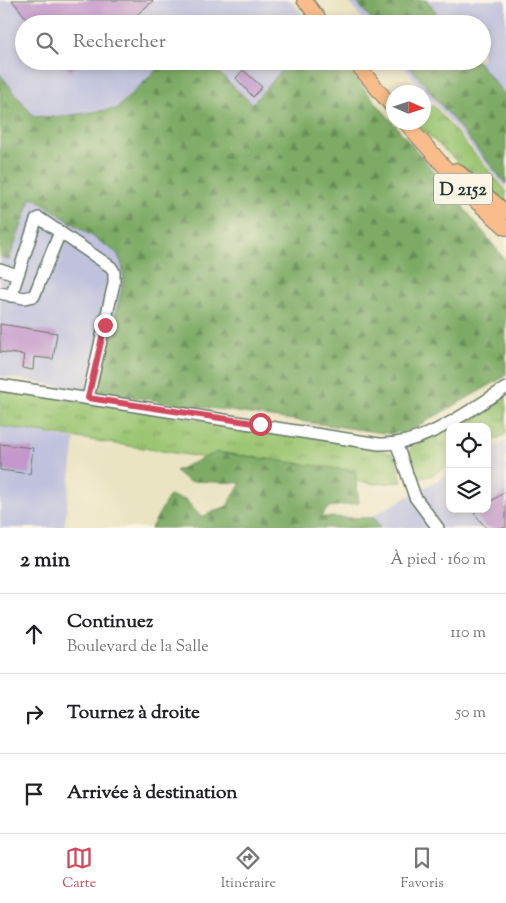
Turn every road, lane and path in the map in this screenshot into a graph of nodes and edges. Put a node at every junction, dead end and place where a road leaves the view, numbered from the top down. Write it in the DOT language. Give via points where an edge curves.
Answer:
graph roads {
  1 [pos="304,0"];
  2 [pos="316,15"];
  3 [pos="362,70"];
  4 [pos="386,99"];
  5 [pos="412,130"];
  6 [pos="425,144"];
  7 [pos="506,212"];
  8 [pos="506,228"];
  9 [pos="60,232"];
  10 [pos="0,269"];
  11 [pos="17,275"];
  12 [pos="6,294"];
  13 [pos="0,385"];
  14 [pos="506,388"];
  15 [pos="88,398"];
  16 [pos="397,445"];
  17 [pos="438,528"];
  1 -- 2 [label="main road"];
  3 -- 4 [label="main road"];
  5 -- 6 [label="main road, D 2152"];
  6 -- 7 [label="main road, D 2152"];
  6 -- 8 [label="main road, D 2152" via="472,198"];
  9 -- 11 [label="street" via="44,219 36,220"];
  9 -- 12 [label="street" via="34,296 30,299"];
  9 -- 15 [label="street" via="114,272"];
  10 -- 11 [label="street"];
  11 -- 12 [label="street"];
  13 -- 15 [label="street"];
  14 -- 16 [label="street" via="429,433"];
  15 -- 16 [label="street"];
  16 -- 17 [label="street" via="415,497"];
}
